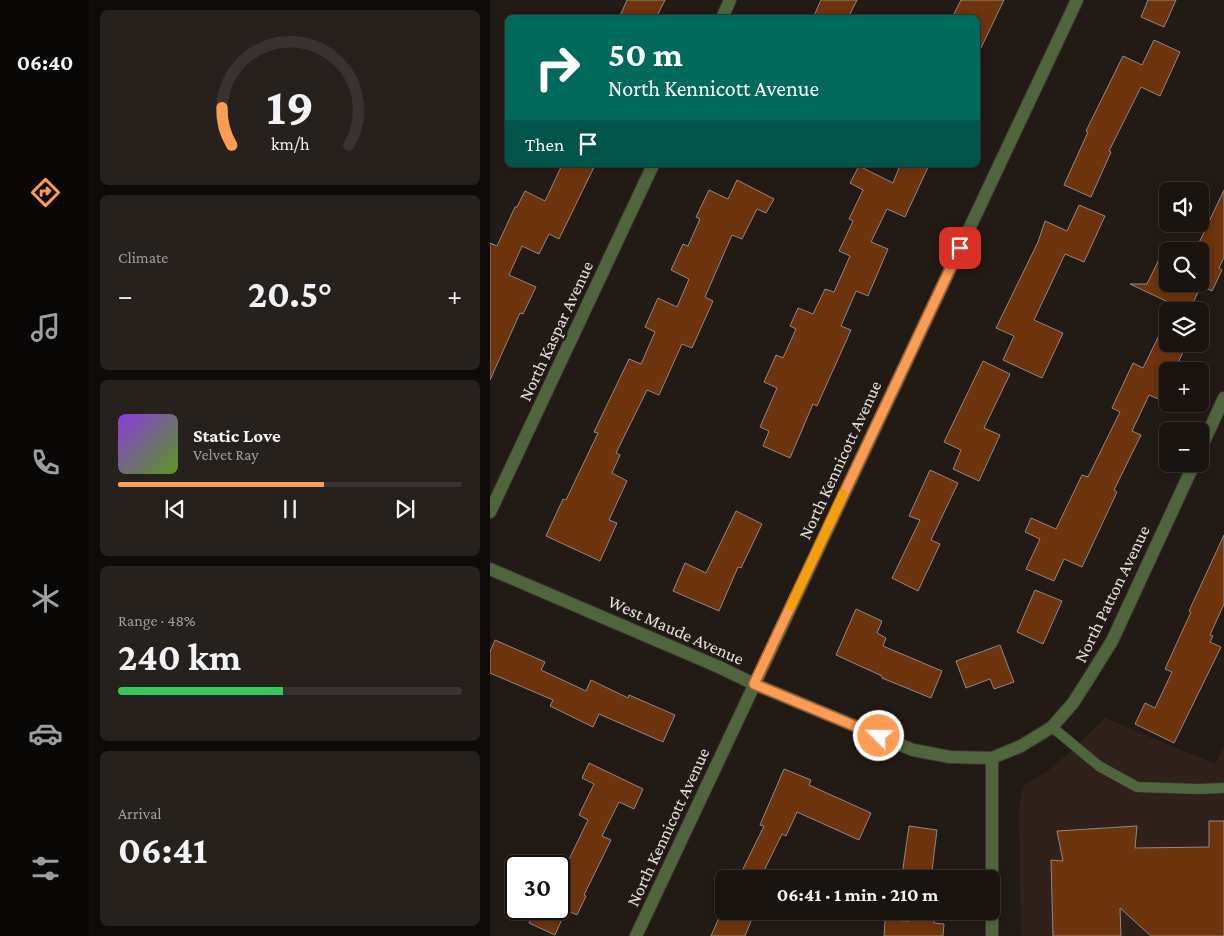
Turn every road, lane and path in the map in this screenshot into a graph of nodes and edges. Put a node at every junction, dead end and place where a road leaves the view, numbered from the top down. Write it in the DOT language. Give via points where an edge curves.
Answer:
graph roads {
  1 [pos="730,0"];
  2 [pos="1077,0"];
  3 [pos="723,15"];
  4 [pos="652,167"];
  5 [pos="1224,398"];
  6 [pos="1209,430"];
  7 [pos="1190,472"];
  8 [pos="490,512"];
  9 [pos="490,569"];
  10 [pos="754,684"];
  11 [pos="1052,727"];
  12 [pos="992,758"];
  13 [pos="1224,788"];
  14 [pos="636,936"];
  15 [pos="992,936"];
  1 -- 3 [label="street"];
  2 -- 10 [label="street, North Kennicott Avenue"];
  4 -- 8 [label="street, North Kaspar Avenue"];
  5 -- 6 [label="street"];
  7 -- 11 [label="street, North Patton Avenue" via="1112,641 1073,703"];
  9 -- 10 [label="street, West Maude Avenue"];
  10 -- 12 [label="street, West Maude Avenue" via="913,750 950,757"];
  10 -- 14 [label="street, North Kennicott Avenue"];
  11 -- 12 [label="street, North Patton Avenue" via="1021,746"];
  11 -- 13 [label="lane" via="1099,766 1137,787"];
  12 -- 15 [label="street"];
}
